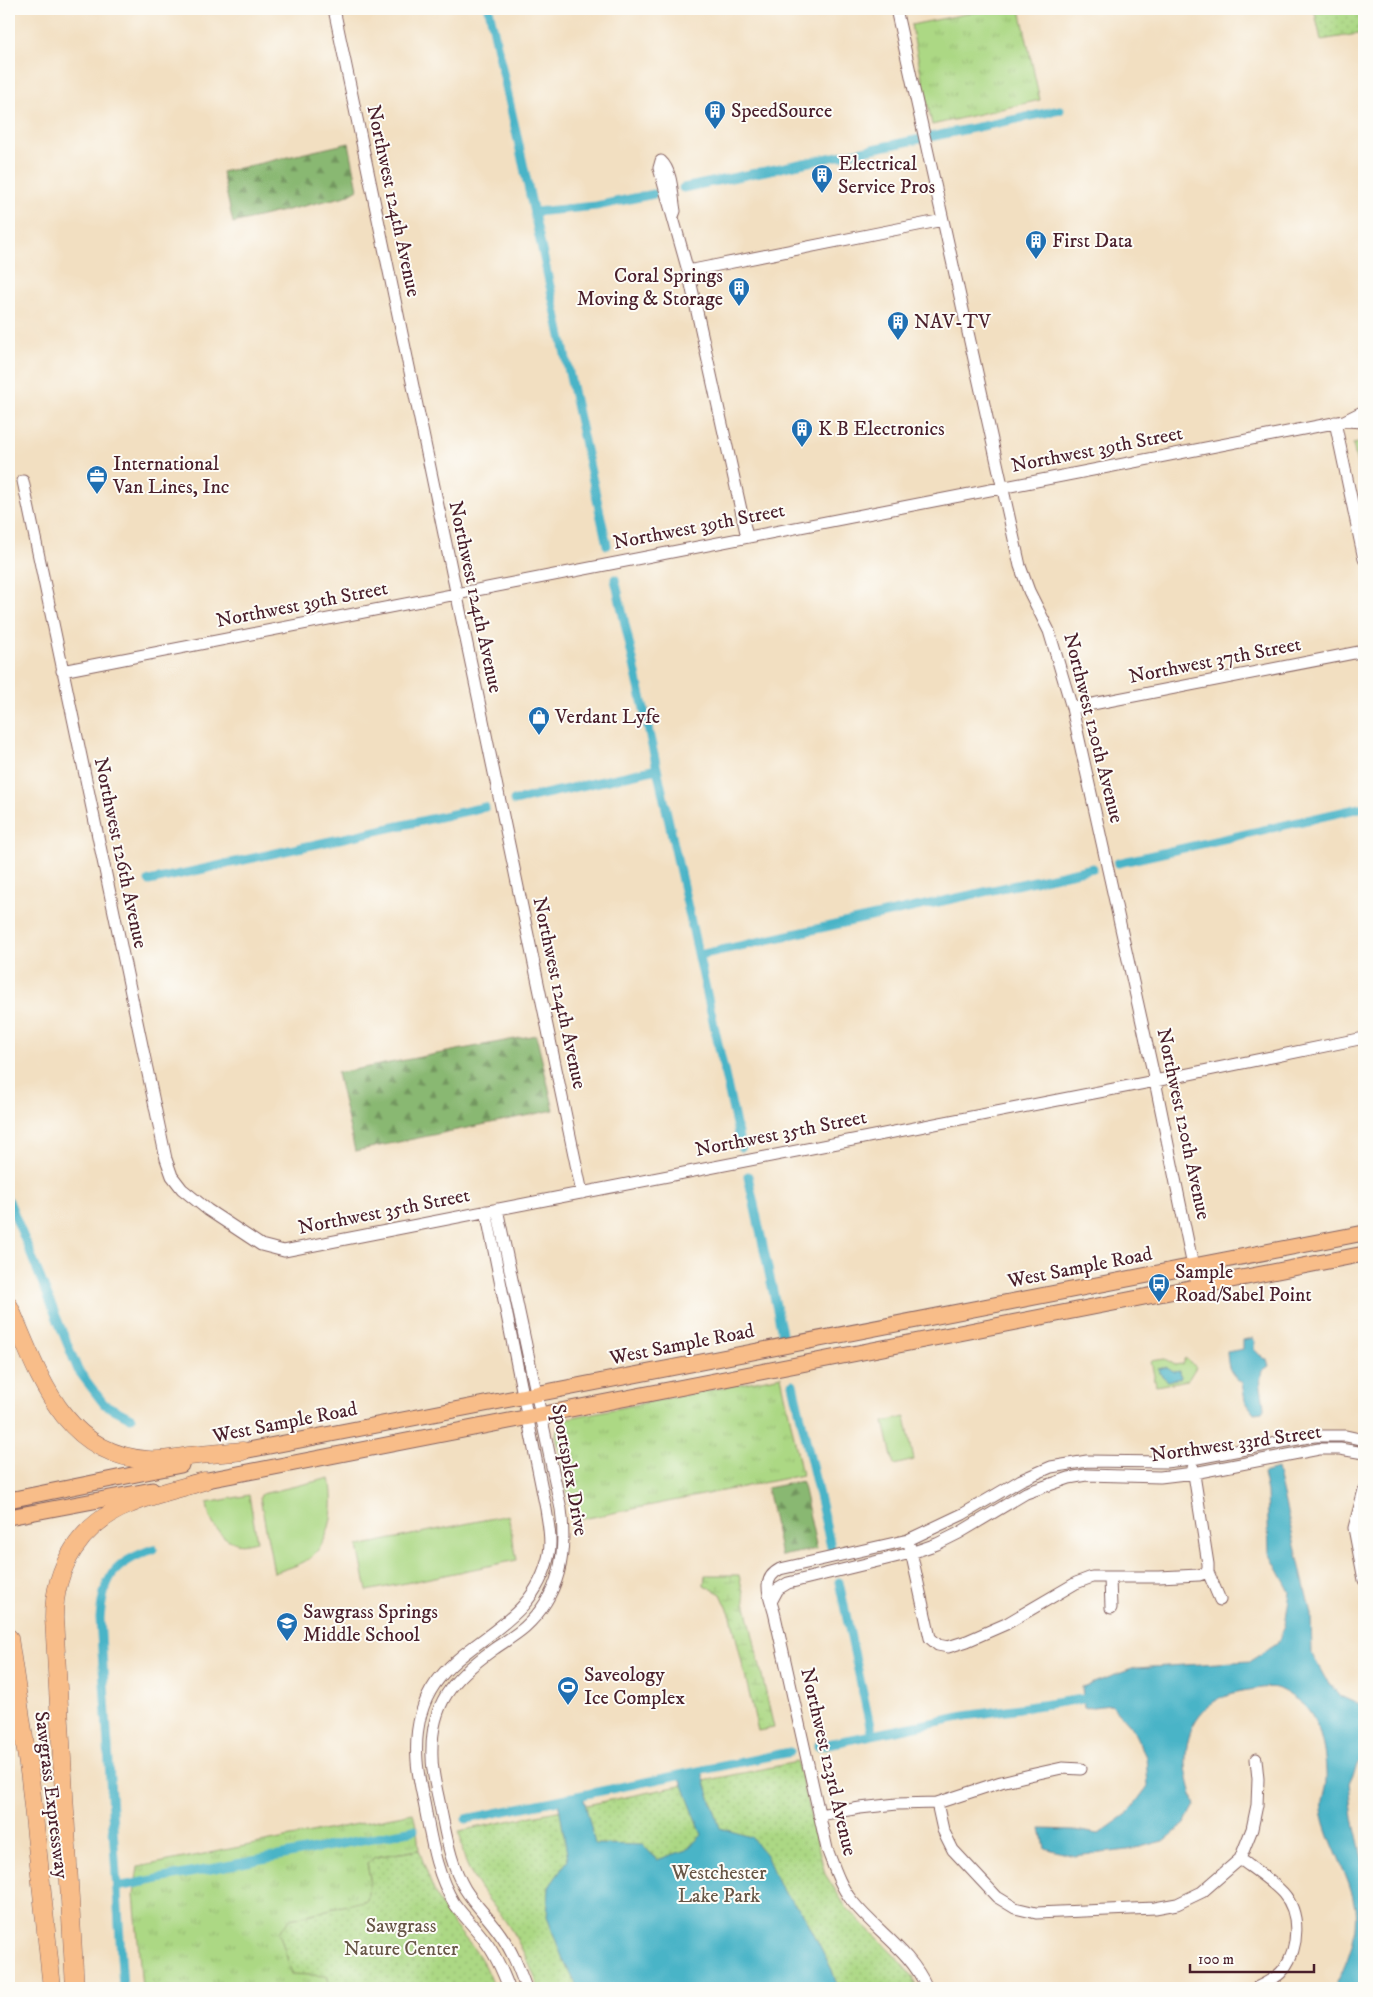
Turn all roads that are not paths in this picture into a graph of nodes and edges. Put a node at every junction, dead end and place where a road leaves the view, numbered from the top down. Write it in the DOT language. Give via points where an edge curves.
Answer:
graph roads {
  1 [pos="334,9"];
  2 [pos="900,9"];
  3 [pos="673,216"];
  4 [pos="943,220"];
  5 [pos="688,270"];
  6 [pos="1364,411"];
  7 [pos="1339,421"];
  8 [pos="1364,422"];
  9 [pos="23,481"];
  10 [pos="1002,487"];
  11 [pos="747,537"];
  12 [pos="1364,559"];
  13 [pos="456,594"];
  14 [pos="1364,651"];
  15 [pos="62,671"];
  16 [pos="1072,708"];
  17 [pos="1364,1038"];
  18 [pos="1156,1081"];
  19 [pos="582,1193"];
  20 [pos="492,1210"];
  21 [pos="213,1214"];
  22 [pos="1364,1233"];
  23 [pos="1364,1254"];
  24 [pos="1194,1266"];
  25 [pos="1197,1286"];
  26 [pos="9,1306"];
  27 [pos="530,1395"];
  28 [pos="534,1416"];
  29 [pos="1364,1440"];
  30 [pos="243,1451"];
  31 [pos="1364,1453"];
  32 [pos="1192,1459"];
  33 [pos="1066,1464"];
  34 [pos="1194,1473"];
  35 [pos="1069,1478"];
  36 [pos="204,1482"];
  37 [pos="1364,1490"];
  38 [pos="9,1500"];
  39 [pos="9,1517"];
  40 [pos="908,1540"];
  41 [pos="911,1553"];
  42 [pos="1208,1572"];
  43 [pos="1110,1578"];
  44 [pos="1364,1580"];
  45 [pos="1220,1600"];
  46 [pos="771,1602"];
  47 [pos="1111,1608"];
  48 [pos="9,1638"];
  49 [pos="418,1726"];
  50 [pos="433,1726"];
  51 [pos="1256,1759"];
  52 [pos="1082,1769"];
  53 [pos="937,1803"];
  54 [pos="820,1815"];
  55 [pos="1240,1859"];
  56 [pos="458,1873"];
  57 [pos="442,1878"];
  58 [pos="52,1988"];
  59 [pos="75,1988"];
  60 [pos="509,1988"];
  61 [pos="526,1988"];
  62 [pos="927,1988"];
  63 [pos="1256,1988"];
  1 -- 13 [label="street, Northwest 124th Avenue"];
  2 -- 4 [label="street, Northwest 120th Avenue"];
  3 -- 5 [label="street"];
  4 -- 5 [label="street"];
  4 -- 10 [label="street, Northwest 120th Avenue"];
  5 -- 11 [label="street"];
  6 -- 7 [label="street, Northwest 39th Street"];
  7 -- 8 [label="street, Northwest 39th Street"];
  7 -- 10 [label="street, Northwest 39th Street"];
  7 -- 12 [label="street"];
  9 -- 15 [label="street, Northwest 126th Avenue"];
  10 -- 11 [label="street, Northwest 39th Street"];
  10 -- 16 [label="street, Northwest 120th Avenue" via="1020,566 1049,631"];
  11 -- 13 [label="street, Northwest 39th Street"];
  13 -- 15 [label="street, Northwest 39th Street"];
  13 -- 19 [label="street, Northwest 124th Avenue"];
  14 -- 16 [label="street, Northwest 37th Street"];
  15 -- 21 [label="street, Northwest 126th Avenue" via="166,1159 181,1188"];
  16 -- 18 [label="street, Northwest 120th Avenue"];
  17 -- 18 [label="street, Northwest 35th Street"];
  18 -- 19 [label="street, Northwest 35th Street"];
  18 -- 24 [label="street, Northwest 120th Avenue"];
  19 -- 20 [label="street, Northwest 35th Street"];
  20 -- 21 [label="street, Northwest 35th Street" via="284,1251 261,1245"];
  20 -- 27 [label="street"];
  22 -- 24 [label="main road, West Sample Road"];
  23 -- 25 [label="main road, West Sample Road"];
  24 -- 25 [label="street, Northwest 120th Avenue"];
  24 -- 27 [label="main road, West Sample Road"];
  25 -- 28 [label="main road, West Sample Road"];
  26 -- 30 [label="highway" via="54,1404 71,1425 94,1443 120,1455 149,1460"];
  27 -- 28 [label="street, Sportsplex Drive"];
  27 -- 30 [label="main road, West Sample Road"];
  28 -- 36 [label="main road, West Sample Road"];
  28 -- 49 [label="street, Sportsplex Drive" via="549,1525 550,1548 546,1562 530,1598 509,1621 458,1658 442,1674 422,1707"];
  28 -- 50 [label="street, Sportsplex Drive" via="562,1523 564,1539 560,1570 543,1605 524,1627 475,1662 454,1683 436,1713"];
  29 -- 32 [label="street, Northwest 33rd Street" via="1346,1436 1314,1436"];
  30 -- 38 [label="main road, West Sample Road"];
  31 -- 34 [label="street, Northwest 33rd Street" via="1340,1449 1311,1450"];
  32 -- 33 [label="street, Northwest 33rd Street"];
  32 -- 34 [label="street"];
  33 -- 35 [label="street"];
  33 -- 40 [label="street, Northwest 33rd Street" via="1021,1480 963,1514"];
  34 -- 35 [label="street, Northwest 33rd Street" via="1160,1477 1086,1475"];
  34 -- 42 [label="street"];
  35 -- 41 [label="street, Northwest 33rd Street" via="1026,1493 959,1533"];
  36 -- 39 [label="main road, West Sample Road"];
  36 -- 59 [label="highway" via="130,1504 104,1516 71,1552 56,1589 54,1618"];
  37 -- 44 [label="street" via="1354,1528"];
  40 -- 41 [label="street"];
  40 -- 46 [label="street, Northwest 33rd Street" via="780,1569 768,1580"];
  41 -- 43 [label="street" via="930,1638 948,1647 1006,1624 1076,1583 1092,1578"];
  41 -- 46 [label="street, Northwest 33rd Street" via="788,1583 778,1589"];
  42 -- 43 [label="street" via="1200,1575"];
  42 -- 45 [label="street"];
  43 -- 47 [label="street"];
  46 -- 54 [label="street, Northwest 123rd Avenue"];
  48 -- 58 [label="highway, Sawgrass Expressway" via="30,1778"];
  49 -- 50 [label="street"];
  49 -- 57 [label="street, Sportsplex Drive" via="418,1776"];
  50 -- 56 [label="street, Sportsplex Drive" via="433,1773 448,1847"];
  51 -- 55 [label="street" via="1257,1804 1252,1829"];
  52 -- 53 [label="street" via="1062,1768 1020,1777"];
  53 -- 54 [label="street" via="897,1804"];
  53 -- 55 [label="street" via="943,1830 953,1850 997,1897 1015,1908 1036,1913 1155,1908 1177,1904 1202,1892"];
  54 -- 62 [label="street, Northwest 123rd Avenue" via="827,1850 837,1877 851,1900 911,1960"];
  55 -- 63 [label="street" via="1284,1894 1293,1912 1297,1932 1293,1953 1284,1970"];
  56 -- 57 [label="street"];
  56 -- 61 [label="street, Sportsplex Drive" via="465,1889 516,1960"];
  57 -- 60 [label="street, Sportsplex Drive" via="455,1903 486,1942"];
}
